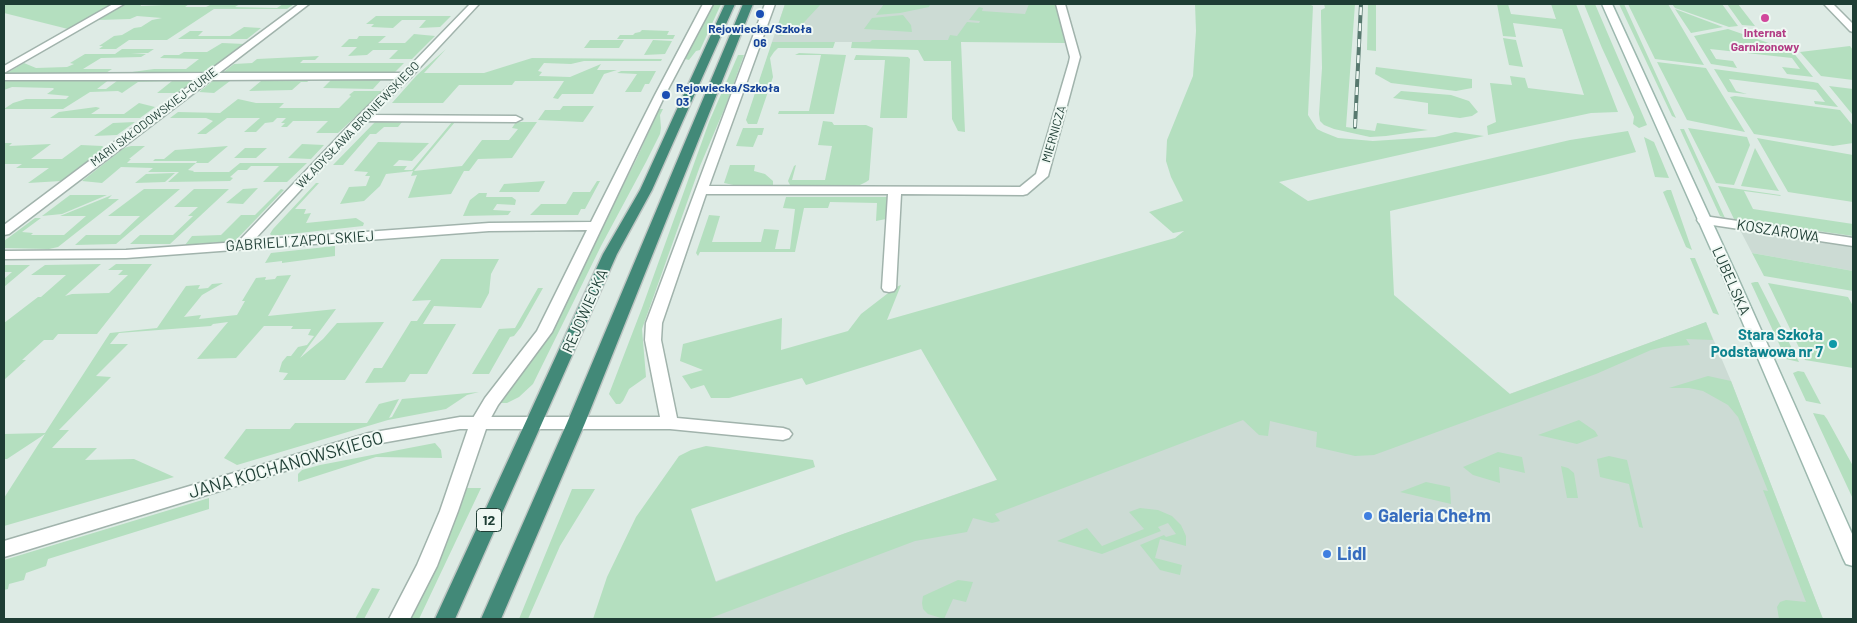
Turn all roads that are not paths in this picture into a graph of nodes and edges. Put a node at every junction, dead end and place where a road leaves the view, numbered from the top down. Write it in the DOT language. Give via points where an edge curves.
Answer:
graph roads {
  1 [pos="119,4"];
  2 [pos="304,4"];
  3 [pos="475,4"];
  4 [pos="708,4"];
  5 [pos="730,4"];
  6 [pos="748,4"];
  7 [pos="770,4"];
  8 [pos="1061,4"];
  9 [pos="1607,4"];
  10 [pos="1828,4"];
  11 [pos="1853,29"];
  12 [pos="4,70"];
  13 [pos="209,75"];
  14 [pos="406,76"];
  15 [pos="4,77"];
  16 [pos="362,118"];
  17 [pos="516,119"];
  18 [pos="700,190"];
  19 [pos="895,191"];
  20 [pos="1704,220"];
  21 [pos="595,226"];
  22 [pos="4,231"];
  23 [pos="1853,242"];
  24 [pos="241,246"];
  25 [pos="4,255"];
  26 [pos="889,288"];
  27 [pos="536,422"];
  28 [pos="479,423"];
  29 [pos="576,423"];
  30 [pos="670,423"];
  31 [pos="783,434"];
  32 [pos="4,549"];
  33 [pos="1853,558"];
  34 [pos="399,619"];
  35 [pos="445,619"];
  36 [pos="491,619"];
  1 -- 12 [label="street"];
  2 -- 13 [label="street, MARII SKŁODOWSKIEJ-CURIE"];
  3 -- 14 [label="street, WŁADYSŁAWA BRONIEWSKIEGO"];
  4 -- 21 [label="street"];
  5 -- 27 [label="highway, REJOWIECKA / 12" via="646,190 610,254"];
  6 -- 29 [label="highway"];
  7 -- 18 [label="street"];
  8 -- 19 [label="street, MIERNICZA" via="1075,57 1042,176 1023,191"];
  9 -- 20 [label="street, LUBELSKA"];
  10 -- 11 [label="street"];
  13 -- 14 [label="street"];
  13 -- 15 [label="street"];
  13 -- 22 [label="street, MARII SKŁODOWSKIEJ-CURIE"];
  14 -- 16 [label="street, WŁADYSŁAWA BRONIEWSKIEGO"];
  16 -- 17 [label="street"];
  16 -- 24 [label="street, WŁADYSŁAWA BRONIEWSKIEGO"];
  18 -- 19 [label="street, MIERNICZA"];
  18 -- 30 [label="street" via="653,331"];
  19 -- 26 [label="street"];
  20 -- 23 [label="street, KOSZAROWA"];
  20 -- 33 [label="street, LUBELSKA"];
  21 -- 24 [label="street, GABRIELI ZAPOLSKIEJ" via="489,227"];
  21 -- 28 [label="street" via="544,332"];
  24 -- 25 [label="street, GABRIELI ZAPOLSKIEJ" via="126,254"];
  27 -- 28 [label="street, JANA KOCHANOWSKIEGO"];
  27 -- 29 [label="street, JANA KOCHANOWSKIEGO"];
  27 -- 35 [label="highway, REJOWIECKA / 12"];
  28 -- 32 [label="street, JANA KOCHANOWSKIEGO" via="436,426 369,440"];
  28 -- 34 [label="street" via="427,566"];
  29 -- 30 [label="street"];
  29 -- 36 [label="highway"];
  30 -- 31 [label="street"];
}
